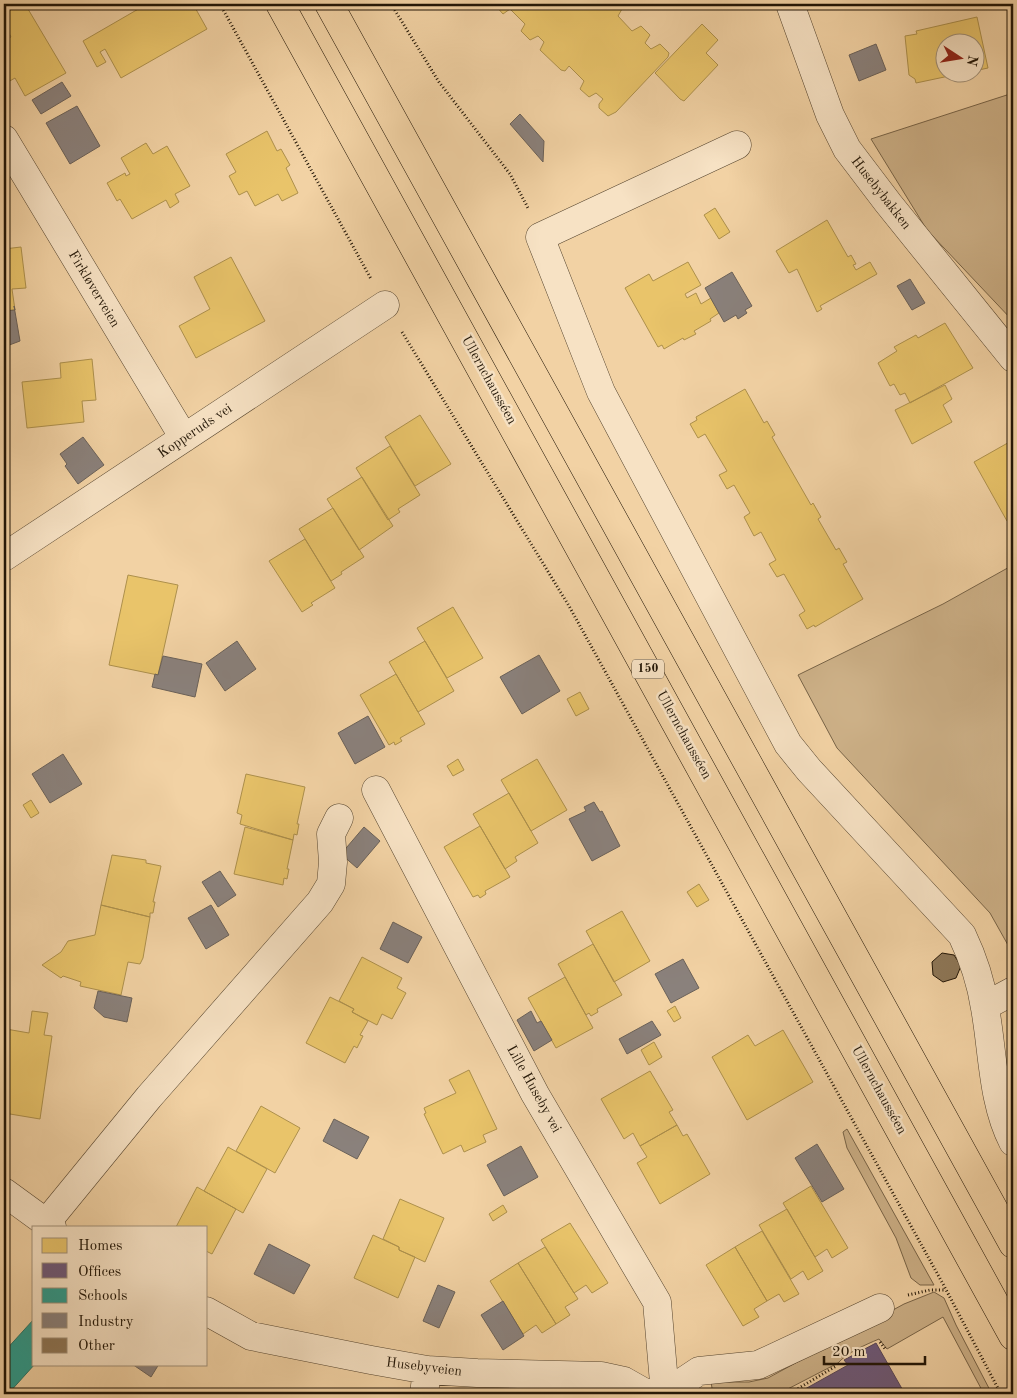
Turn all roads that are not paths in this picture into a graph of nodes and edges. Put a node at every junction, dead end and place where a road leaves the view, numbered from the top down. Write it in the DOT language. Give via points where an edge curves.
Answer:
graph roads {
  1 [pos="280,4"];
  2 [pos="329,4"];
  3 [pos="790,4"];
  4 [pos="4,139"];
  5 [pos="737,145"];
  6 [pos="385,304"];
  7 [pos="1013,358"];
  8 [pos="184,438"];
  9 [pos="4,557"];
  10 [pos="376,790"];
  11 [pos="339,818"];
  12 [pos="1013,991"];
  13 [pos="985,1006"];
  14 [pos="1006,1099"];
  15 [pos="1013,1142"];
  16 [pos="4,1192"];
  17 [pos="49,1225"];
  18 [pos="1013,1244"];
  19 [pos="880,1308"];
  20 [pos="208,1312"];
  21 [pos="1013,1336"];
  22 [pos="425,1382"];
  23 [pos="647,1394"];
  24 [pos="665,1394"];
  25 [pos="675,1394"];
  1 -- 21 [label="highway, Ullernchausséen / 150"];
  2 -- 18 [label="highway"];
  3 -- 7 [label="street, Husebybakken" via="830,114 847,149"];
  4 -- 8 [label="street, Firkløverveien"];
  5 -- 13 [label="street" via="540,237 601,392 788,744 962,935 972,957"];
  6 -- 8 [label="street, Kopperuds vei"];
  8 -- 9 [label="street, Kopperuds vei"];
  10 -- 24 [label="street, Lille Huseby vei" via="534,1094 657,1302"];
  11 -- 17 [label="street" via="331,834 331,884 320,902 149,1097"];
  12 -- 13 [label="street"];
  13 -- 14 [label="street"];
  14 -- 15 [label="street"];
  16 -- 17 [label="street"];
  19 -- 25 [label="street" via="758,1365 699,1371 684,1381"];
  20 -- 22 [label="street, Husebyveien" via="252,1336"];
  22 -- 23 [label="street, Husebyveien" via="477,1373 601,1376 624,1381"];
}
